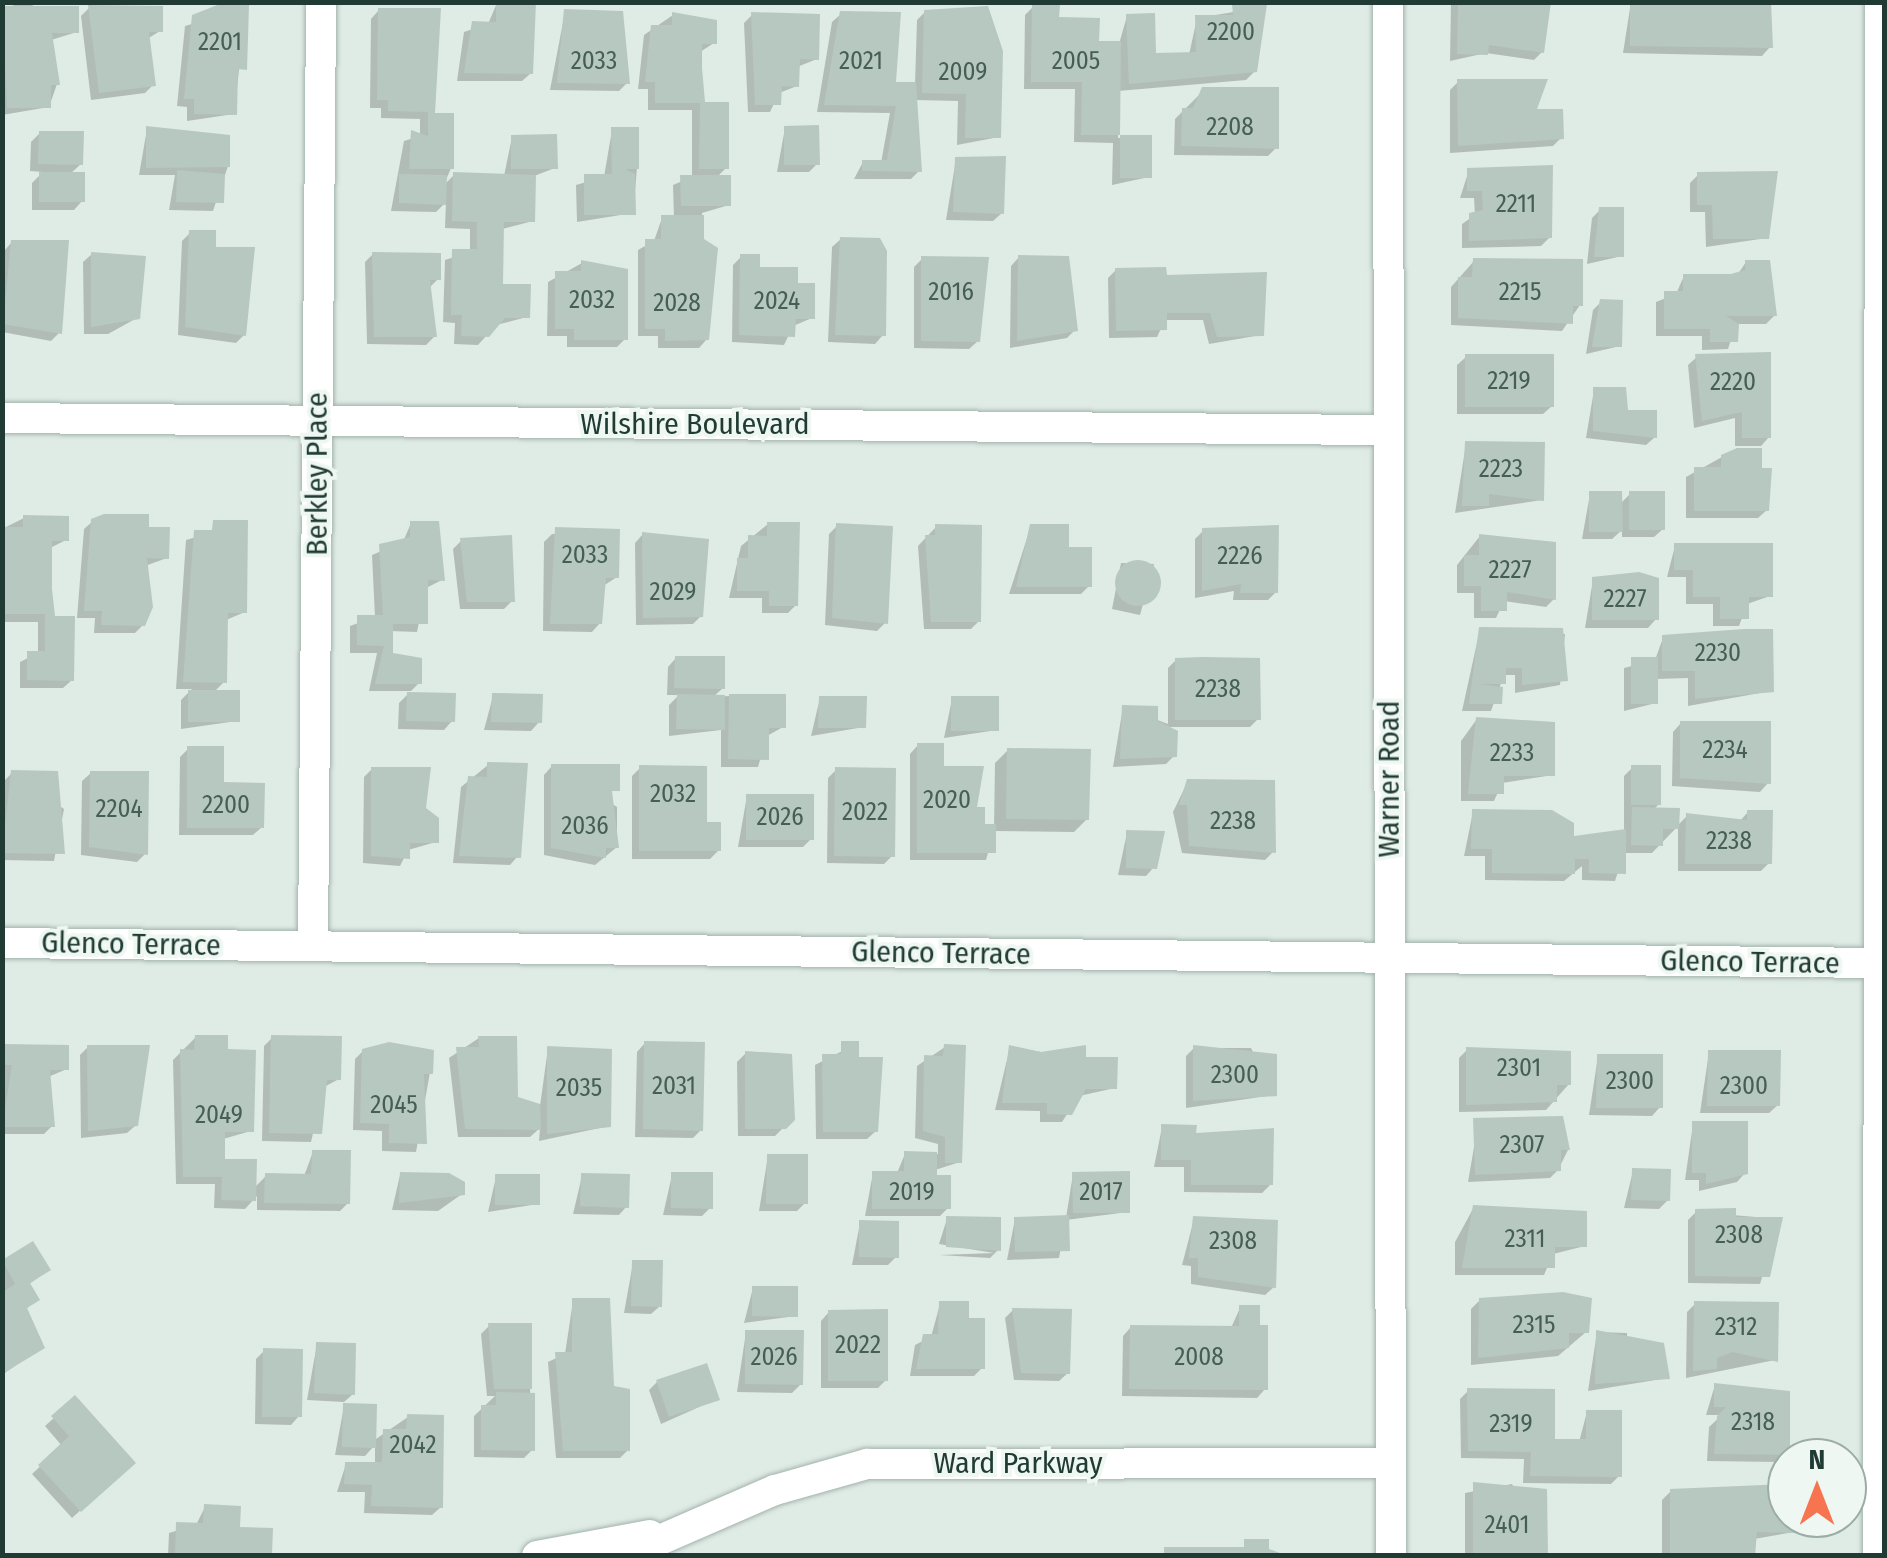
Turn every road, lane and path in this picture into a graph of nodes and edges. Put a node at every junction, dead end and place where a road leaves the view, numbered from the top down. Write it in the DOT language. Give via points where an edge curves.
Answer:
graph roads {
  1 [pos="320,2"];
  2 [pos="1388,2"];
  3 [pos="1880,2"];
  4 [pos="2,418"];
  5 [pos="317,421"];
  6 [pos="1388,430"];
  7 [pos="2,942"];
  8 [pos="313,946"];
  9 [pos="1389,958"];
  10 [pos="1878,963"];
  11 [pos="1390,1463"];
  12 [pos="658,1535"];
  13 [pos="537,1556"];
  14 [pos="623,1556"];
  15 [pos="1391,1556"];
  16 [pos="1878,1556"];
  1 -- 5 [label="street, Berkley Place"];
  2 -- 6 [label="street, Warner Road"];
  3 -- 10 [label="street"];
  4 -- 5 [label="street, Wilshire Boulevard"];
  5 -- 6 [label="street, Wilshire Boulevard"];
  5 -- 8 [label="street, Berkley Place"];
  6 -- 9 [label="street, Warner Road"];
  7 -- 8 [label="street, Glenco Terrace"];
  8 -- 9 [label="street, Glenco Terrace"];
  9 -- 10 [label="street, Glenco Terrace"];
  9 -- 11 [label="street, Warner Road"];
  10 -- 16 [label="street"];
  11 -- 12 [label="street, Ward Parkway" via="867,1464"];
  11 -- 15 [label="street, Warner Road"];
  12 -- 13 [label="street, Ward Parkway" via="580,1541"];
  12 -- 14 [label="street, Ward Parkway"];
}
